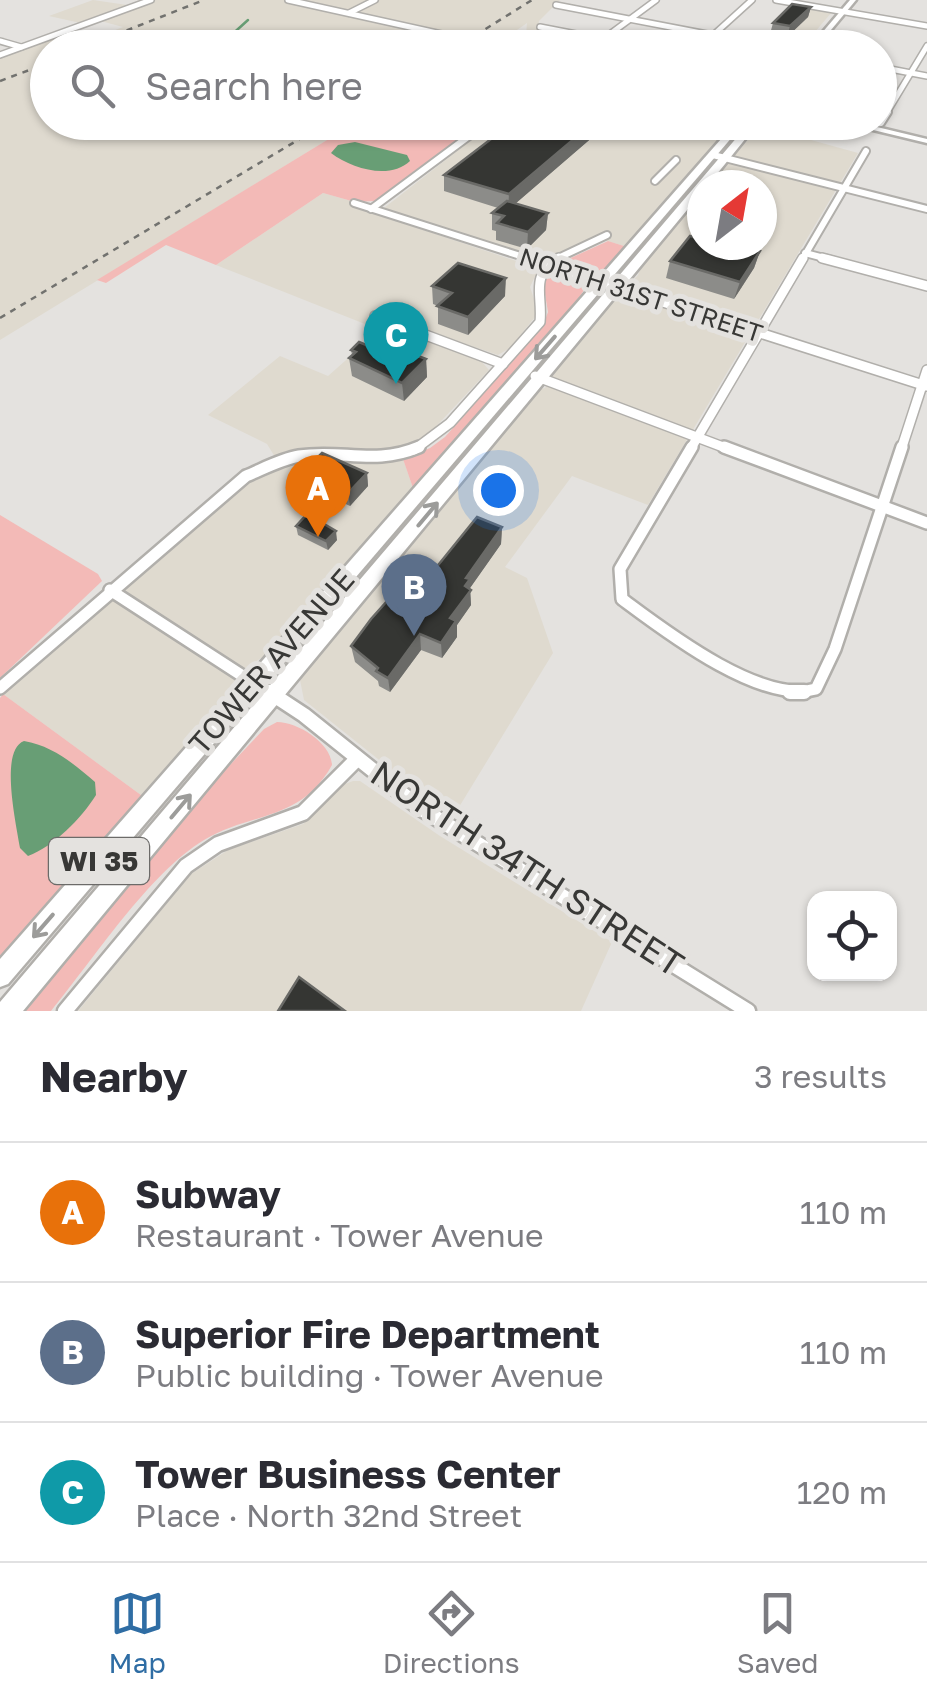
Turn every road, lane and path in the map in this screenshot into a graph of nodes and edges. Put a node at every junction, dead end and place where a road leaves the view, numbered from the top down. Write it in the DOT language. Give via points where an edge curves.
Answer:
graph roads {
  1 [pos="151,0"];
  2 [pos="288,0"];
  3 [pos="375,0"];
  4 [pos="656,0"];
  5 [pos="752,0"];
  6 [pos="776,0"];
  7 [pos="853,0"];
  8 [pos="556,5"];
  9 [pos="844,12"];
  10 [pos="348,13"];
  11 [pos="630,19"];
  12 [pos="540,26"];
  13 [pos="927,26"];
  14 [pos="70,30"];
  15 [pos="425,30"];
  16 [pos="559,30"];
  17 [pos="615,30"];
  18 [pos="687,30"];
  19 [pos="719,30"];
  20 [pos="828,30"];
  21 [pos="0,41"];
  22 [pos="30,45"];
  23 [pos="927,46"];
  24 [pos="22,48"];
  25 [pos="0,56"];
  26 [pos="897,69"];
  27 [pos="911,72"];
  28 [pos="927,76"];
  29 [pos="897,94"];
  30 [pos="897,131"];
  31 [pos="897,133"];
  32 [pos="927,139"];
  33 [pos="464,140"];
  34 [pos="730,140"];
  35 [pos="736,140"];
  36 [pos="866,151"];
  37 [pos="719,157"];
  38 [pos="676,160"];
  39 [pos="711,170"];
  40 [pos="656,181"];
  41 [pos="844,188"];
  42 [pos="687,202"];
  43 [pos="354,203"];
  44 [pos="371,208"];
  45 [pos="927,209"];
  46 [pos="608,235"];
  47 [pos="806,253"];
  48 [pos="550,266"];
  49 [pos="610,285"];
  50 [pos="927,286"];
  51 [pos="376,316"];
  52 [pos="761,333"];
  53 [pos="503,364"];
  54 [pos="927,370"];
  55 [pos="524,372"];
  56 [pos="541,379"];
  57 [pos="924,386"];
  58 [pos="697,438"];
  59 [pos="882,508"];
  60 [pos="927,524"];
  61 [pos="110,590"];
  62 [pos="254,682"];
  63 [pos="0,688"];
  64 [pos="274,695"];
  65 [pos="357,759"];
  66 [pos="0,976"];
  67 [pos="8,1011"];
  68 [pos="64,1011"];
  69 [pos="748,1011"];
  1 -- 14 [label="street"];
  2 -- 10 [label="street"];
  3 -- 10 [label="street"];
  4 -- 11 [label="street"];
  5 -- 19 [label="street"];
  6 -- 9 [label="street"];
  7 -- 9 [label="main road"];
  8 -- 11 [label="street"];
  9 -- 13 [label="street"];
  9 -- 20 [label="main road"];
  10 -- 15 [label="street"];
  11 -- 17 [label="street"];
  11 -- 18 [label="street"];
  12 -- 16 [label="street"];
  21 -- 24 [label="street"];
  22 -- 24 [label="street"];
  23 -- 27 [label="street"];
  24 -- 25 [label="street"];
  26 -- 27 [label="street"];
  27 -- 28 [label="street"];
  27 -- 29 [label="street"];
  30 -- 32 [label="main road"];
  31 -- 32 [label="main road"];
  33 -- 44 [label="street"];
  34 -- 37 [label="main road, TOWER AVENUE / WI 35"];
  35 -- 37 [label="main road, TOWER AVENUE / WI 35"];
  36 -- 41 [label="street"];
  37 -- 39 [label="main road, TOWER AVENUE / WI 35"];
  37 -- 41 [label="street"];
  37 -- 49 [label="main road, TOWER AVENUE / WI 35"];
  38 -- 40 [label="street"];
  41 -- 45 [label="street"];
  41 -- 47 [label="street"];
  42 -- 49 [label="main road, TOWER AVENUE / WI 35"];
  43 -- 44 [label="street, NORTH 31ST STREET"];
  44 -- 48 [label="street, NORTH 31ST STREET"];
  46 -- 48 [label="street"];
  47 -- 50 [label="street"];
  47 -- 52 [label="street"];
  48 -- 49 [label="street, NORTH 31ST STREET"];
  48 -- 53 [label="street" via="536,285 540,322"];
  49 -- 52 [label="street, NORTH 31ST STREET"];
  49 -- 55 [label="main road, TOWER AVENUE / WI 35, one-way"];
  49 -- 56 [label="main road, TOWER AVENUE / WI 35"];
  51 -- 53 [label="street"];
  52 -- 57 [label="street, NORTH 31ST STREET"];
  52 -- 58 [label="street"];
  53 -- 61 [label="street" via="437,436 404,454 371,460 295,456 256,470"];
  54 -- 57 [label="street"];
  55 -- 56 [label="street"];
  55 -- 62 [label="main road, TOWER AVENUE / WI 35"];
  56 -- 58 [label="street"];
  64 -- 56 [label="main road, TOWER AVENUE / WI 35, one-way"];
  57 -- 59 [label="street"];
  58 -- 59 [label="street"];
  58 -- 59 [label="street" via="620,569 622,599 662,630 795,694 816,689 835,649"];
  59 -- 60 [label="street"];
  61 -- 62 [label="street, NORTH 34TH STREET"];
  61 -- 63 [label="street"];
  62 -- 64 [label="street, NORTH 34TH STREET"];
  62 -- 66 [label="main road, TOWER AVENUE / WI 35, one-way"];
  64 -- 65 [label="street, NORTH 34TH STREET"];
  67 -- 64 [label="main road, TOWER AVENUE / WI 35, one-way"];
  65 -- 68 [label="street" via="303,812 218,844 186,866"];
  65 -- 69 [label="street, NORTH 34TH STREET" via="420,808"];
}
